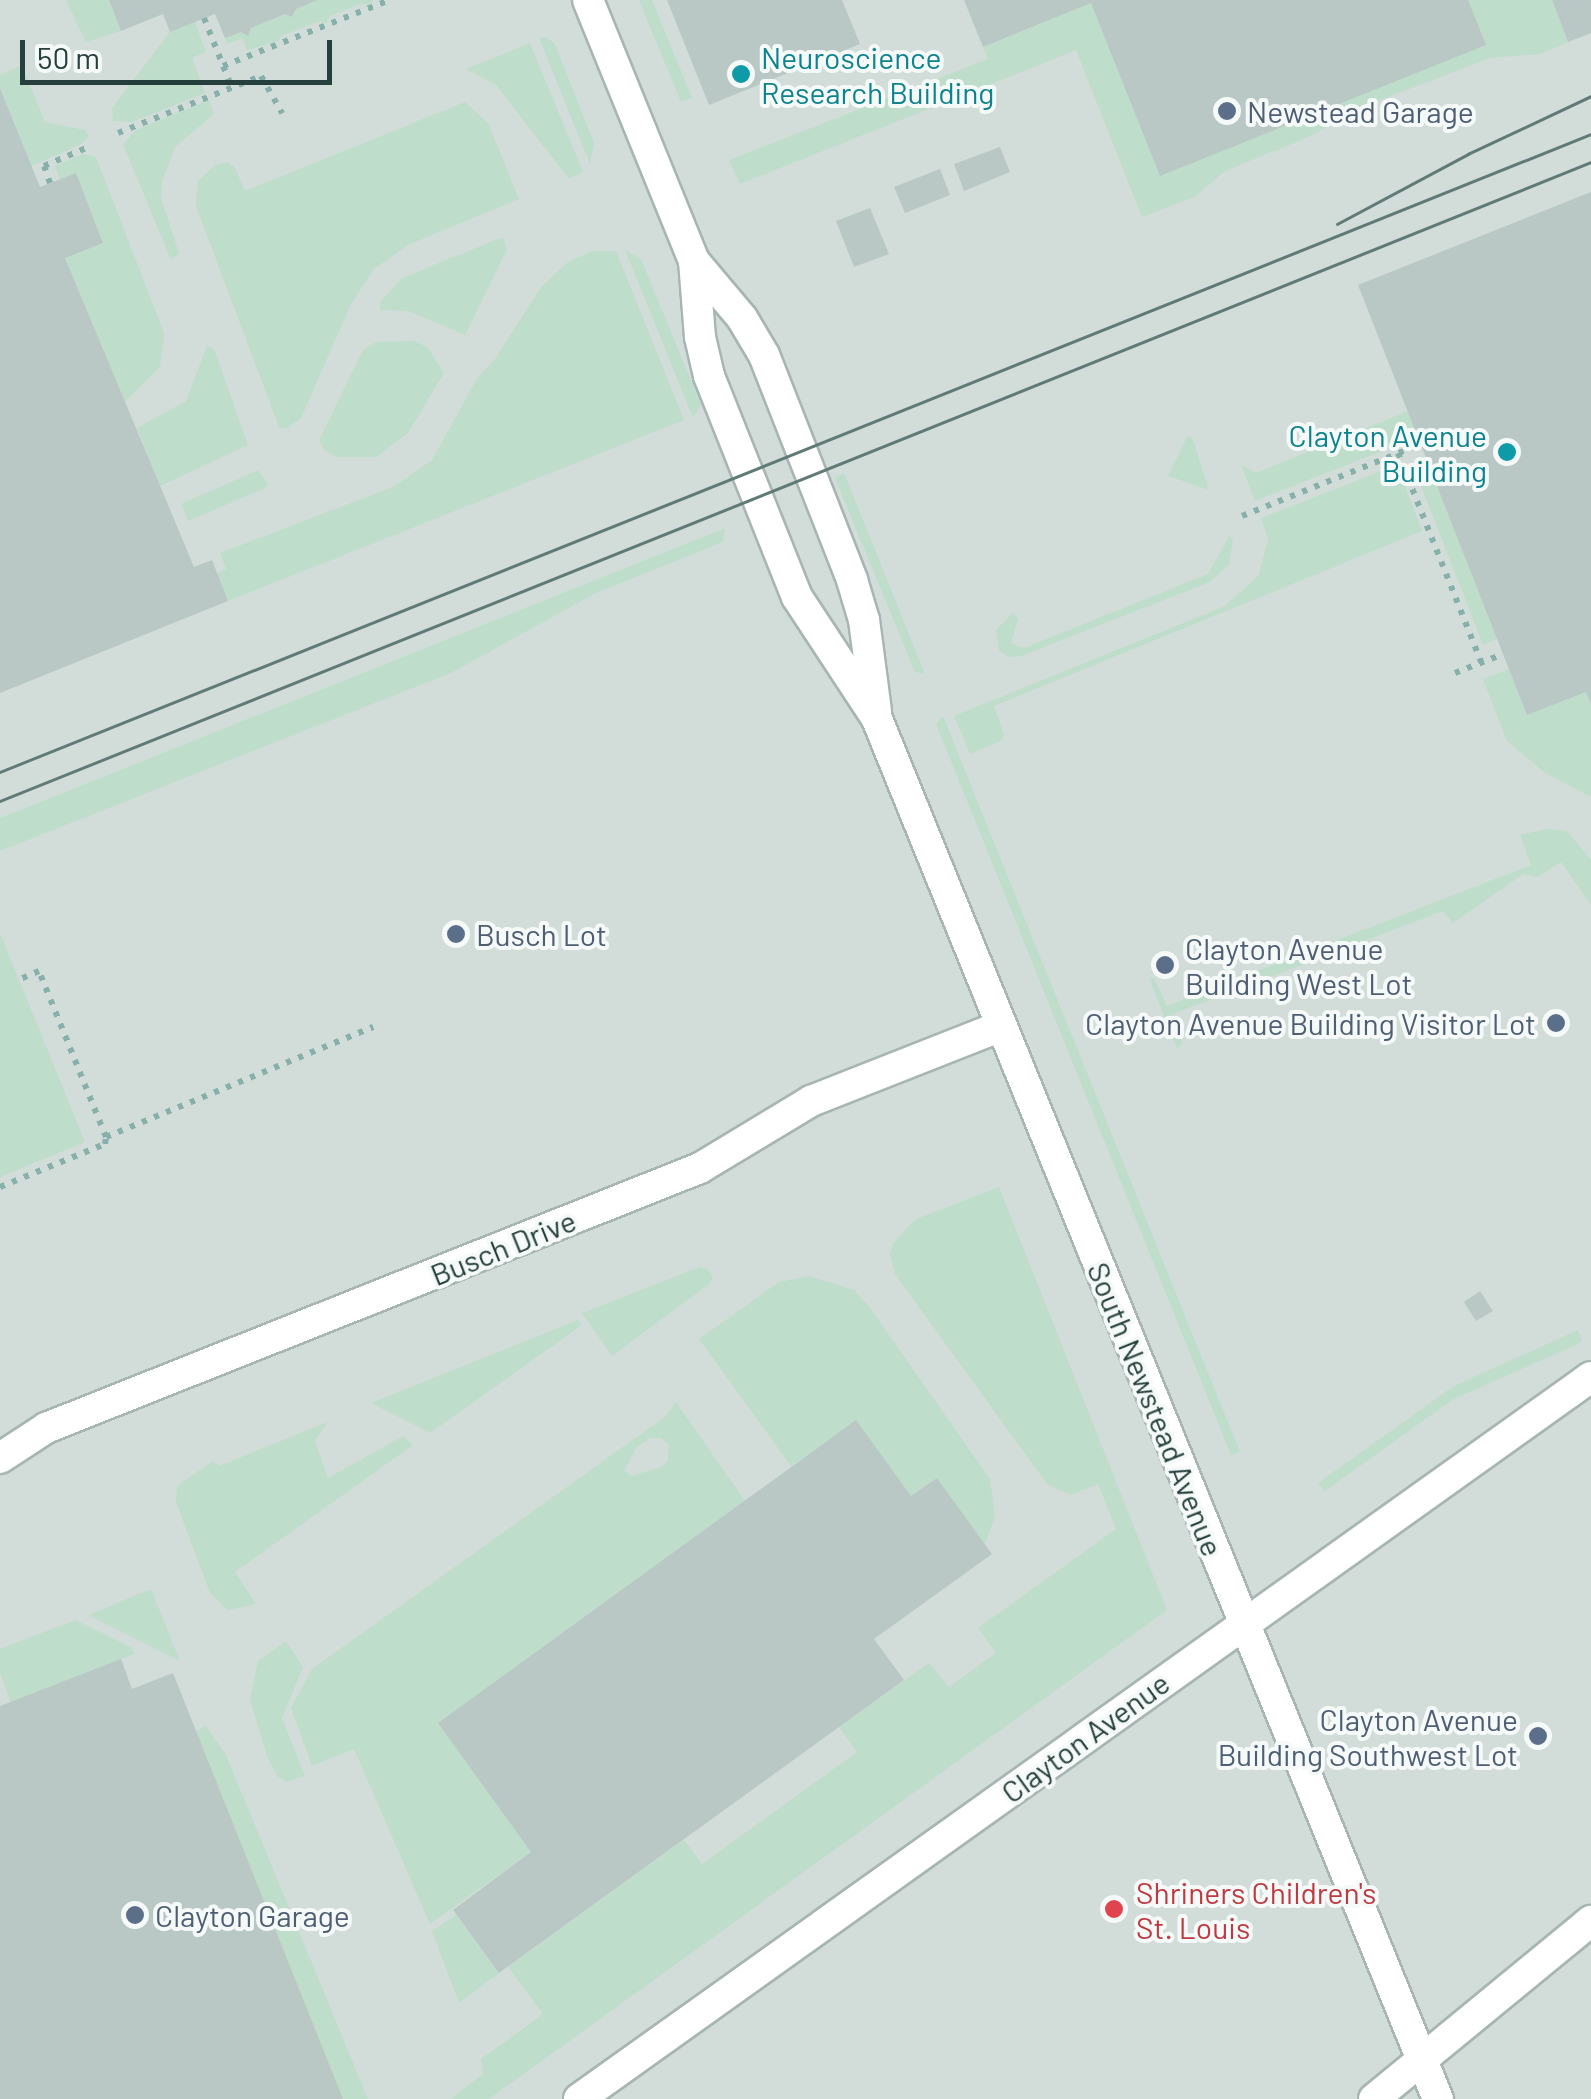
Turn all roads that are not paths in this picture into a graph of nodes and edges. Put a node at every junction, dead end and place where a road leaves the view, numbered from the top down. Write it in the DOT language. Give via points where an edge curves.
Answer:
graph roads {
  1 [pos="588,0"];
  2 [pos="694,261"];
  3 [pos="876,719"];
  4 [pos="1001,1026"];
  5 [pos="1591,1377"];
  6 [pos="0,1458"];
  7 [pos="1242,1625"];
  8 [pos="1591,1920"];
  9 [pos="1422,2058"];
  10 [pos="579,2099"];
  11 [pos="1374,2099"];
  12 [pos="1438,2099"];
  1 -- 2 [label="street, South Newstead Avenue"];
  2 -- 3 [label="street, South Newstead Avenue" via="709,376 757,498 798,598"];
  2 -- 3 [label="street, South Newstead Avenue" via="764,355 852,580 864,620"];
  3 -- 4 [label="street, South Newstead Avenue"];
  4 -- 6 [label="street, Busch Drive" via="811,1101 700,1168 46,1428"];
  4 -- 7 [label="street, South Newstead Avenue"];
  5 -- 7 [label="street, Clayton Avenue"];
  7 -- 9 [label="street, South Newstead Avenue"];
  7 -- 10 [label="street, Clayton Avenue"];
  8 -- 9 [label="street"];
  9 -- 11 [label="street"];
  9 -- 12 [label="street, South Newstead Avenue"];
}
